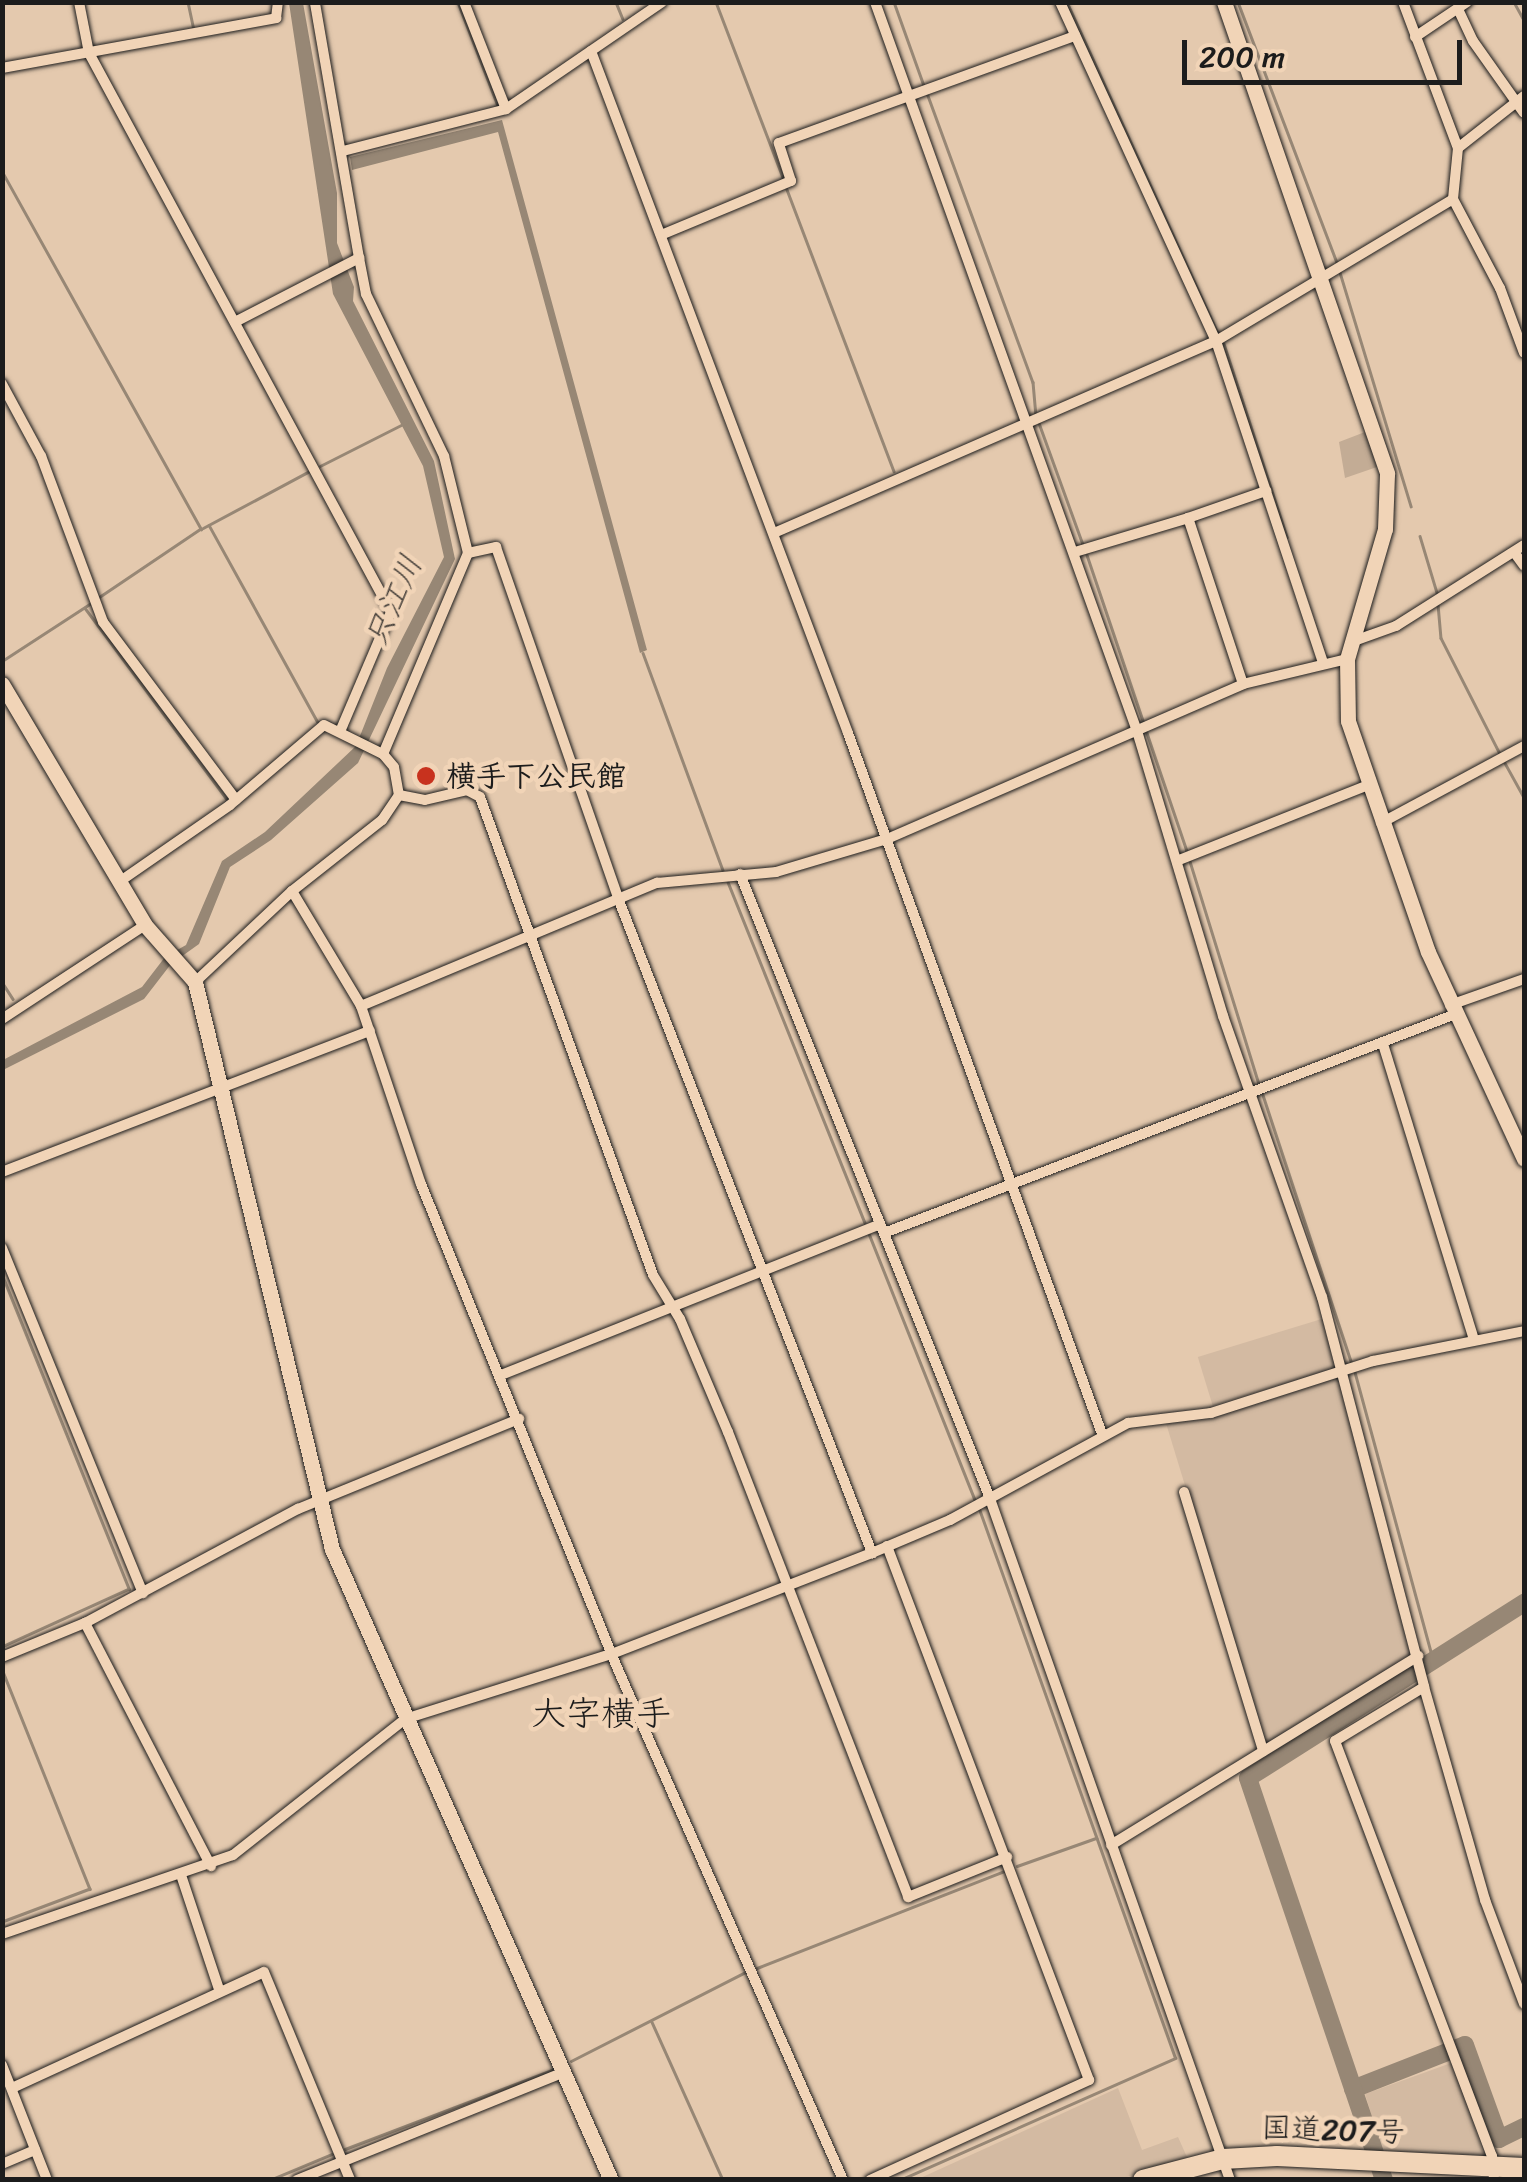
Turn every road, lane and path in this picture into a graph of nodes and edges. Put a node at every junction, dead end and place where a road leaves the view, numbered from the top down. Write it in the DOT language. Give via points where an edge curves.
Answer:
graph roads {
  1 [pos="79,2"];
  2 [pos="278,2"];
  3 [pos="316,2"];
  4 [pos="464,2"];
  5 [pos="662,2"];
  6 [pos="875,2"];
  7 [pos="1060,2"];
  8 [pos="1224,2"];
  9 [pos="1403,2"];
  10 [pos="1462,6"];
  11 [pos="1076,36"];
  12 [pos="1415,37"];
  13 [pos="591,50"];
  14 [pos="89,52"];
  15 [pos="2,68"];
  16 [pos="910,98"];
  17 [pos="1520,99"];
  18 [pos="502,111"];
  19 [pos="1524,113"];
  20 [pos="1458,148"];
  21 [pos="344,160"];
  22 [pos="1452,198"];
  23 [pos="661,235"];
  24 [pos="354,260"];
  25 [pos="1320,278"];
  26 [pos="234,322"];
  27 [pos="1216,341"];
  28 [pos="1524,351"];
  29 [pos="2,384"];
  30 [pos="1035,419"];
  31 [pos="1266,492"];
  32 [pos="1188,518"];
  33 [pos="774,533"];
  34 [pos="1520,548"];
  35 [pos="1081,550"];
  36 [pos="468,553"];
  37 [pos="1524,566"];
  38 [pos="1349,650"];
  39 [pos="1323,663"];
  40 [pos="2,684"];
  41 [pos="1243,684"];
  42 [pos="1137,730"];
  43 [pos="346,733"];
  44 [pos="1524,746"];
  45 [pos="383,754"];
  46 [pos="1368,784"];
  47 [pos="399,795"];
  48 [pos="236,800"];
  49 [pos="1381,823"];
  50 [pos="887,839"];
  51 [pos="1180,860"];
  52 [pos="738,874"];
  53 [pos="119,882"];
  54 [pos="292,891"];
  55 [pos="618,898"];
  56 [pos="144,925"];
  57 [pos="529,932"];
  58 [pos="1524,979"];
  59 [pos="195,982"];
  60 [pos="361,1006"];
  61 [pos="1451,1010"];
  62 [pos="2,1019"];
  63 [pos="370,1031"];
  64 [pos="1383,1044"];
  65 [pos="223,1087"];
  66 [pos="1253,1095"];
  67 [pos="1524,1159"];
  68 [pos="2,1172"];
  69 [pos="1011,1185"];
  70 [pos="879,1228"];
  71 [pos="2,1248"];
  72 [pos="764,1270"];
  73 [pos="671,1302"];
  74 [pos="1524,1331"];
  75 [pos="1474,1340"];
  76 [pos="1344,1370"];
  77 [pos="501,1375"];
  78 [pos="519,1419"];
  79 [pos="1102,1434"];
  80 [pos="1184,1492"];
  81 [pos="318,1500"];
  82 [pos="981,1501"];
  83 [pos="887,1546"];
  84 [pos="872,1552"];
  85 [pos="790,1585"];
  86 [pos="142,1592"];
  87 [pos="85,1623"];
  88 [pos="614,1653"];
  89 [pos="1418,1656"];
  90 [pos="2,1657"];
  91 [pos="1424,1687"];
  92 [pos="405,1719"];
  93 [pos="1263,1751"];
  94 [pos="1111,1846"];
  95 [pos="1007,1857"];
  96 [pos="211,1866"];
  97 [pos="182,1878"];
  98 [pos="2,1934"];
  99 [pos="220,1992"];
  100 [pos="1523,1998"];
  101 [pos="2,2065"];
  102 [pos="564,2072"];
  103 [pos="12,2088"];
  104 [pos="36,2150"];
  105 [pos="1223,2158"];
  106 [pos="342,2161"];
  107 [pos="2,2164"];
  108 [pos="1524,2168"];
  109 [pos="1491,2173"];
  110 [pos="48,2180"];
  111 [pos="296,2180"];
  112 [pos="350,2180"];
  113 [pos="611,2180"];
  114 [pos="843,2180"];
  115 [pos="870,2180"];
  116 [pos="1143,2180"];
  117 [pos="1230,2180"];
  1 -- 14 [label="street"];
  2 -- 14 [label="street" via="276,18"];
  3 -- 21 [label="street"];
  4 -- 18 [label="street"];
  5 -- 13 [label="street"];
  6 -- 16 [label="street"];
  7 -- 11 [label="street"];
  8 -- 25 [label="street"];
  9 -- 12 [label="street"];
  10 -- 12 [label="street"];
  10 -- 17 [label="street" via="1472,41"];
  11 -- 16 [label="street"];
  11 -- 27 [label="street"];
  12 -- 20 [label="street"];
  13 -- 18 [label="street"];
  13 -- 23 [label="street"];
  14 -- 15 [label="street"];
  14 -- 26 [label="street"];
  16 -- 23 [label="street" via="779,142 785,184"];
  16 -- 30 [label="street"];
  17 -- 19 [label="street"];
  17 -- 20 [label="street"];
  18 -- 21 [label="street"];
  20 -- 22 [label="street"];
  21 -- 24 [label="street"];
  22 -- 25 [label="street"];
  22 -- 28 [label="street" via="1500,288"];
  23 -- 33 [label="street"];
  24 -- 26 [label="street"];
  24 -- 36 [label="street" via="444,456"];
  25 -- 27 [label="street"];
  25 -- 38 [label="street" via="1389,484 1385,529"];
  26 -- 43 [label="street" via="391,612"];
  27 -- 30 [label="street"];
  27 -- 31 [label="street"];
  29 -- 48 [label="street" via="40,456 104,622"];
  30 -- 33 [label="street"];
  30 -- 35 [label="street"];
  31 -- 32 [label="street"];
  31 -- 39 [label="street"];
  32 -- 35 [label="street"];
  32 -- 41 [label="street"];
  33 -- 50 [label="street"];
  34 -- 37 [label="street"];
  34 -- 38 [label="street"];
  35 -- 42 [label="street"];
  36 -- 45 [label="street"];
  36 -- 55 [label="street" via="496,547"];
  38 -- 39 [label="street"];
  38 -- 46 [label="street" via="1348,721"];
  39 -- 41 [label="street"];
  40 -- 53 [label="street"];
  41 -- 42 [label="street"];
  42 -- 50 [label="street"];
  42 -- 51 [label="street"];
  43 -- 45 [label="street"];
  43 -- 48 [label="street" via="324,725"];
  44 -- 49 [label="street"];
  45 -- 47 [label="street" via="394,767"];
  46 -- 49 [label="street"];
  46 -- 51 [label="street"];
  47 -- 54 [label="street" via="382,820"];
  47 -- 57 [label="street" via="425,800 477,794"];
  48 -- 53 [label="street"];
  49 -- 61 [label="street"];
  50 -- 52 [label="street" via="812,864"];
  50 -- 69 [label="street"];
  51 -- 66 [label="street"];
  52 -- 55 [label="street" via="657,883"];
  52 -- 70 [label="street"];
  53 -- 56 [label="street"];
  54 -- 59 [label="street"];
  54 -- 60 [label="street"];
  55 -- 57 [label="street"];
  55 -- 72 [label="street"];
  56 -- 59 [label="street"];
  56 -- 62 [label="street"];
  57 -- 60 [label="street"];
  57 -- 73 [label="street" via="653,1275"];
  58 -- 61 [label="street"];
  59 -- 65 [label="street"];
  60 -- 63 [label="street"];
  61 -- 64 [label="street"];
  61 -- 67 [label="street"];
  63 -- 65 [label="street"];
  63 -- 77 [label="street" via="421,1184"];
  64 -- 66 [label="street"];
  64 -- 75 [label="street"];
  65 -- 68 [label="street"];
  65 -- 81 [label="street"];
  66 -- 69 [label="street"];
  66 -- 76 [label="street"];
  69 -- 70 [label="street"];
  69 -- 79 [label="street"];
  70 -- 72 [label="street"];
  70 -- 82 [label="street"];
  71 -- 86 [label="street"];
  72 -- 73 [label="street"];
  72 -- 84 [label="street"];
  73 -- 77 [label="street"];
  73 -- 85 [label="street"];
  74 -- 75 [label="street"];
  75 -- 76 [label="street"];
  76 -- 79 [label="street" via="1211,1413 1146,1417"];
  76 -- 89 [label="street"];
  77 -- 78 [label="street"];
  78 -- 81 [label="street"];
  78 -- 88 [label="street"];
  79 -- 82 [label="street"];
  80 -- 93 [label="street"];
  81 -- 86 [label="street"];
  81 -- 92 [label="street"];
  82 -- 83 [label="street"];
  82 -- 94 [label="street"];
  83 -- 84 [label="street"];
  83 -- 95 [label="street"];
  84 -- 85 [label="street"];
  85 -- 88 [label="street"];
  85 -- 95 [label="street" via="803,1640 908,1898"];
  86 -- 87 [label="street"];
  87 -- 90 [label="street"];
  87 -- 96 [label="street"];
  88 -- 92 [label="street"];
  88 -- 114 [label="street"];
  89 -- 91 [label="street"];
  89 -- 93 [label="street"];
  91 -- 100 [label="street" via="1485,1900"];
  91 -- 109 [label="street" via="1335,1741 1492,2156"];
  92 -- 96 [label="street" via="266,1834"];
  92 -- 102 [label="street"];
  93 -- 94 [label="street"];
  94 -- 105 [label="street"];
  95 -- 115 [label="street" via="1089,2080"];
  96 -- 97 [label="street"];
  97 -- 98 [label="street"];
  97 -- 99 [label="street"];
  99 -- 103 [label="street"];
  99 -- 106 [label="street" via="264,1972"];
  101 -- 103 [label="street"];
  102 -- 106 [label="street"];
  102 -- 113 [label="street"];
  103 -- 104 [label="street"];
  104 -- 107 [label="street"];
  104 -- 110 [label="street"];
  105 -- 109 [label="highway, 国道207号" via="1362,2160"];
  105 -- 116 [label="highway, 国道207号"];
  105 -- 117 [label="street"];
  106 -- 111 [label="street"];
  106 -- 112 [label="street"];
  108 -- 109 [label="highway, 国道207号"];
}
